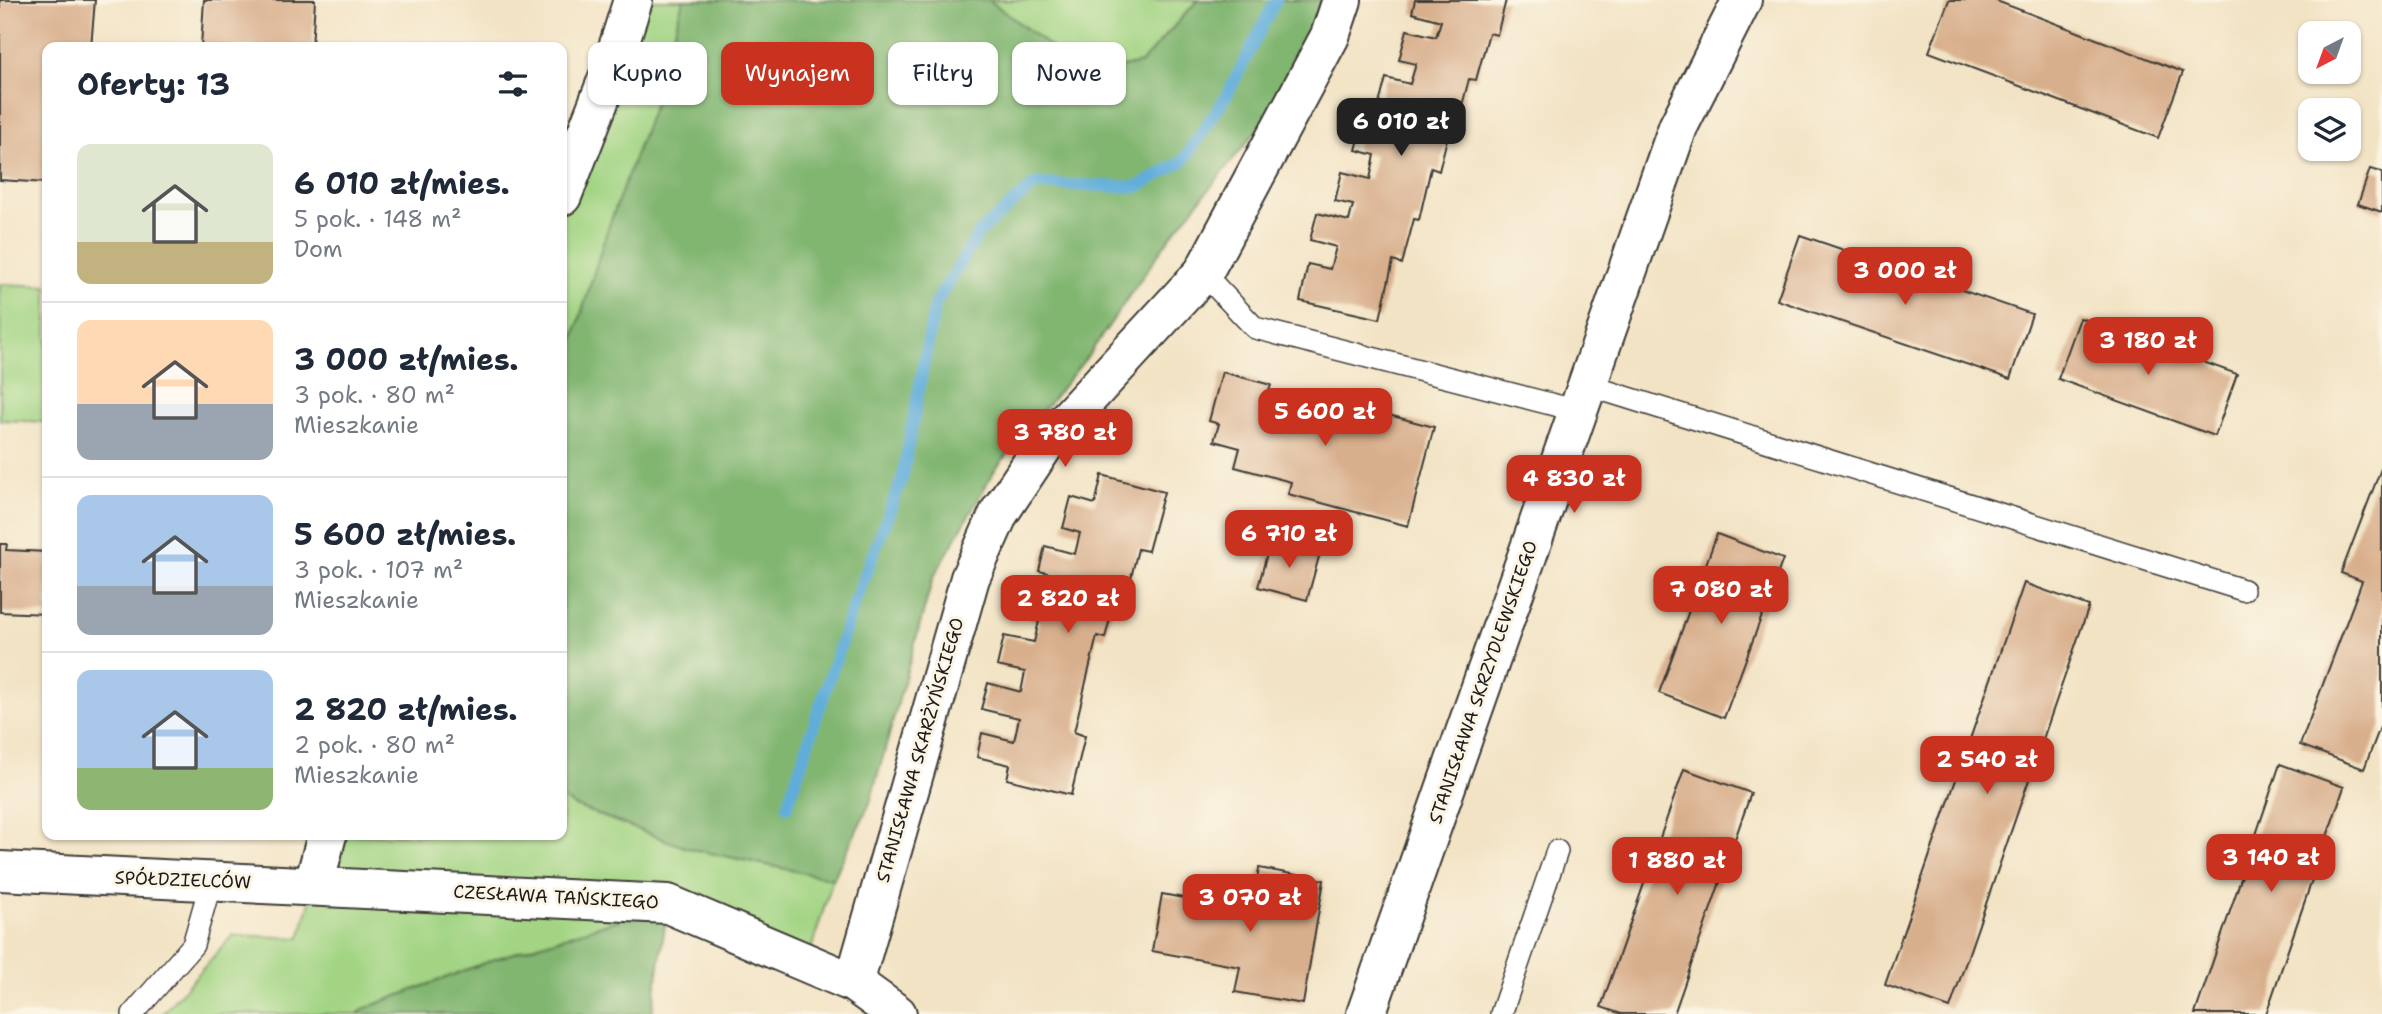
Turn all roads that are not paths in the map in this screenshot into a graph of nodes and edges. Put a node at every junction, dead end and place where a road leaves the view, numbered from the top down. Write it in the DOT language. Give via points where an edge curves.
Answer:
graph roads {
  1 [pos="633,0"];
  2 [pos="1342,0"];
  3 [pos="1742,0"];
  4 [pos="567,183"];
  5 [pos="1203,273"];
  6 [pos="1583,398"];
  7 [pos="2243,590"];
  8 [pos="326,840"];
  9 [pos="1557,851"];
  10 [pos="2,880"];
  11 [pos="211,883"];
  12 [pos="314,884"];
  13 [pos="854,983"];
  14 [pos="133,1014"];
  15 [pos="897,1014"];
  16 [pos="1367,1014"];
  17 [pos="1501,1014"];
  1 -- 4 [label="street"];
  2 -- 5 [label="street, STANISŁAWA SKARŻYŃSKIEGO" via="1330,36"];
  3 -- 6 [label="street, STANISŁAWA SKRZYDLEWSKIEGO" via="1678,127"];
  5 -- 6 [label="lane" via="1255,328"];
  5 -- 13 [label="street, STANISŁAWA SKARŻYŃSKIEGO" via="1045,444 999,513 970,578"];
  6 -- 7 [label="lane"];
  6 -- 16 [label="street, STANISŁAWA SKRZYDLEWSKIEGO"];
  8 -- 12 [label="street"];
  9 -- 17 [label="lane"];
  10 -- 11 [label="street, SPÓŁDZIELCÓW"];
  11 -- 12 [label="street, SPÓŁDZIELCÓW"];
  11 -- 14 [label="lane" via="193,945"];
  12 -- 13 [label="street, CZESŁAWA TAŃSKIEGO" via="668,904"];
  13 -- 15 [label="street, CZESŁAWA TAŃSKIEGO"];
}
